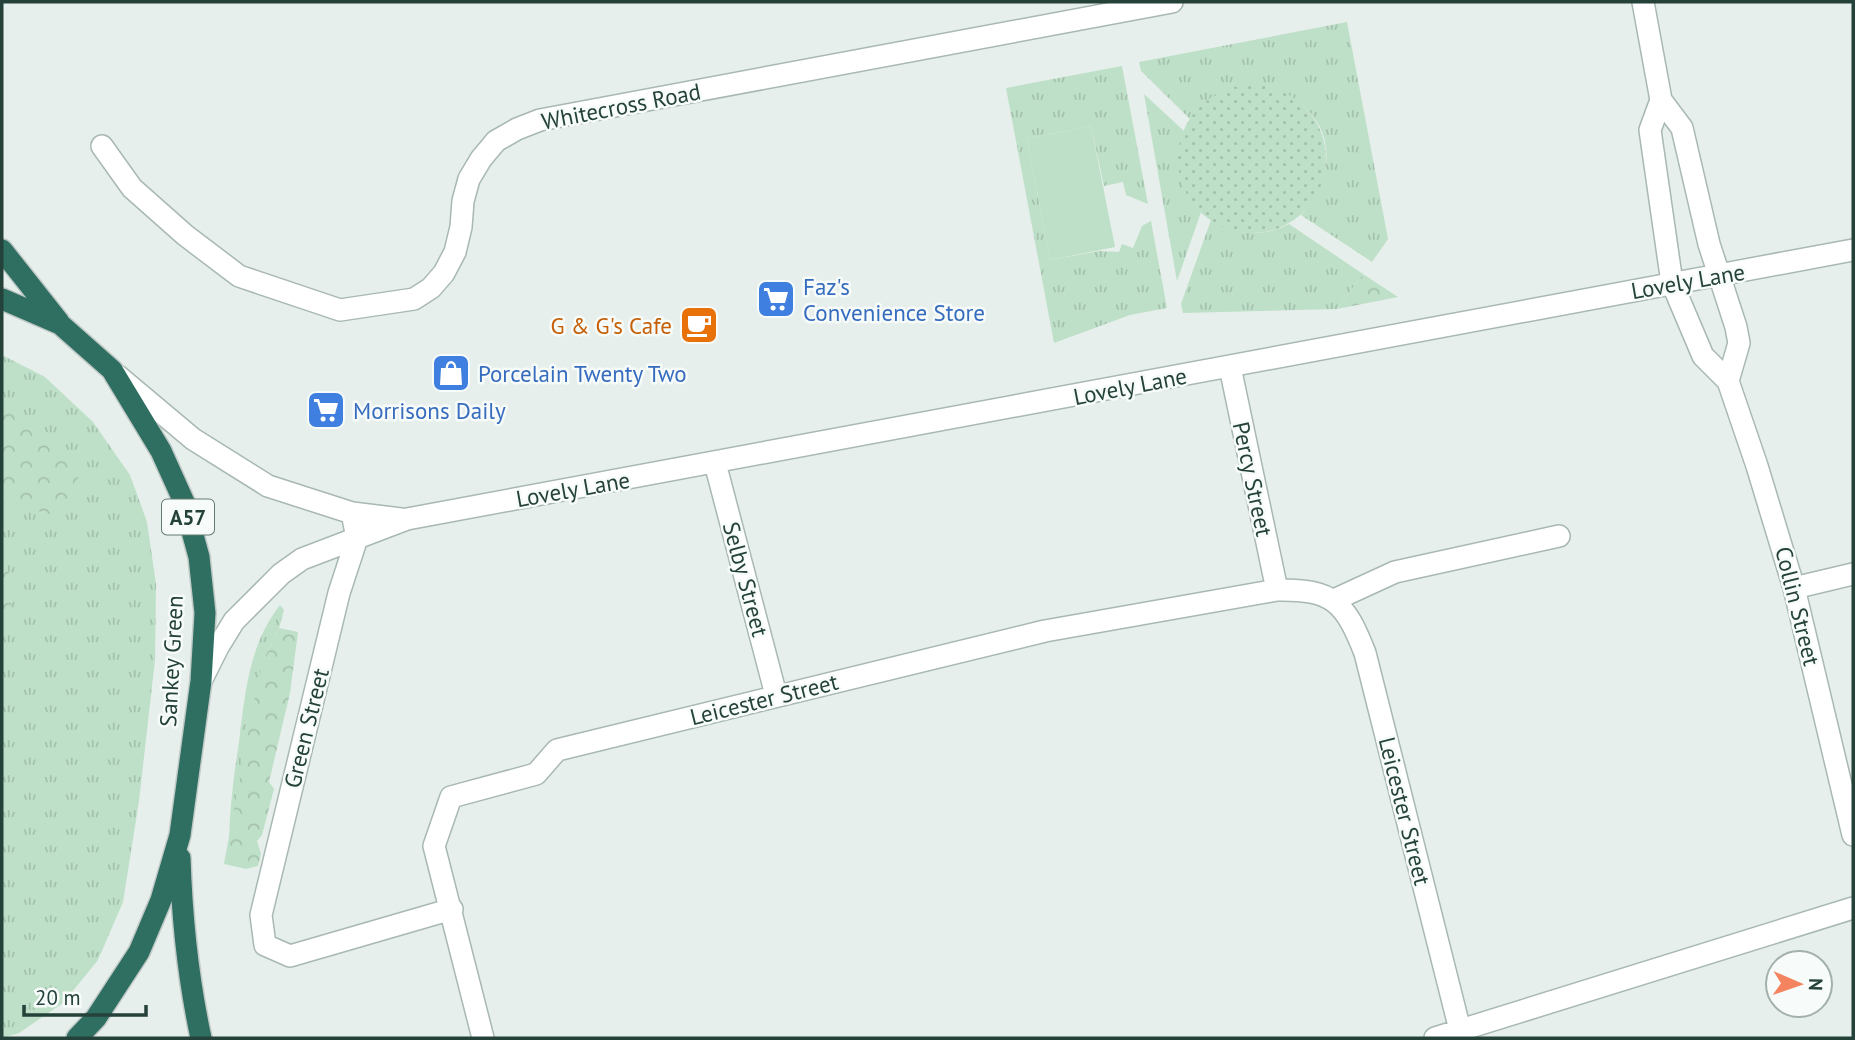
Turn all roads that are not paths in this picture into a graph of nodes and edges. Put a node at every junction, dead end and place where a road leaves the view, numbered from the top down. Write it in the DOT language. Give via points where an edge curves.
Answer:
graph roads {
  1 [pos="1172,2"];
  2 [pos="1643,2"];
  3 [pos="1661,100"];
  4 [pos="102,146"];
  5 [pos="2,250"];
  6 [pos="1853,250"];
  7 [pos="1718,275"];
  8 [pos="1672,283"];
  9 [pos="2,299"];
  10 [pos="60,324"];
  11 [pos="1230,367"];
  12 [pos="111,370"];
  13 [pos="1728,381"];
  14 [pos="715,463"];
  15 [pos="352,513"];
  16 [pos="407,519"];
  17 [pos="1559,536"];
  18 [pos="357,538"];
  19 [pos="1853,574"];
  20 [pos="1794,589"];
  21 [pos="1276,590"];
  22 [pos="1334,600"];
  23 [pos="201,681"];
  24 [pos="776,695"];
  25 [pos="180,835"];
  26 [pos="1853,835"];
  27 [pos="1853,908"];
  28 [pos="452,909"];
  29 [pos="1461,1030"];
  30 [pos="77,1038"];
  31 [pos="201,1038"];
  32 [pos="484,1038"];
  33 [pos="1436,1038"];
  1 -- 4 [label="street, Whitecross Road" via="528,124 496,141 469,178 455,252 431,288 414,299 340,310 239,276 132,188"];
  2 -- 3 [label="street"];
  3 -- 7 [label="street" via="1682,128"];
  3 -- 8 [label="street, Collin Street" via="1650,130"];
  5 -- 10 [label="highway, A57"];
  6 -- 7 [label="street, Lovely Lane"];
  7 -- 8 [label="street, Lovely Lane"];
  7 -- 13 [label="street" via="1739,343"];
  8 -- 11 [label="street, Lovely Lane"];
  8 -- 13 [label="street, Collin Street" via="1703,356"];
  9 -- 10 [label="highway, Sankey Green / A57"];
  10 -- 12 [label="highway, Sankey Green / A57"];
  11 -- 14 [label="street, Lovely Lane"];
  11 -- 21 [label="street, Percy Street"];
  12 -- 15 [label="street, Lovely Lane" via="193,439 268,486"];
  12 -- 23 [label="highway, Sankey Green / A57" via="162,451 184,502 199,556 205,613"];
  13 -- 20 [label="street, Collin Street"];
  14 -- 16 [label="street, Lovely Lane"];
  14 -- 24 [label="street, Selby Street"];
  15 -- 16 [label="street, Lovely Lane"];
  15 -- 18 [label="street, Green Street"];
  16 -- 18 [label="street, Lovely Lane"];
  17 -- 22 [label="street" via="1395,572"];
  18 -- 23 [label="street, Lovely Lane" via="302,559 265,589 234,621"];
  18 -- 28 [label="street, Green Street" via="339,593 261,915 265,945 290,956"];
  19 -- 20 [label="street"];
  20 -- 26 [label="street, Collin Street"];
  21 -- 22 [label="street, Leicester Street" via="1307,589"];
  21 -- 24 [label="street, Leicester Street" via="1045,631"];
  22 -- 29 [label="street, Leicester Street" via="1352,621 1365,653"];
  23 -- 25 [label="highway, Sankey Green / A57"];
  24 -- 28 [label="street, Leicester Street" via="557,750 536,774 452,797 434,846"];
  25 -- 30 [label="highway, Sankey Green / A57" via="161,900 139,952 96,1018"];
  25 -- 31 [label="highway, A57" via="181,918"];
  27 -- 29 [label="street"];
  28 -- 32 [label="street, Leicester Street"];
  29 -- 33 [label="street"];
}
